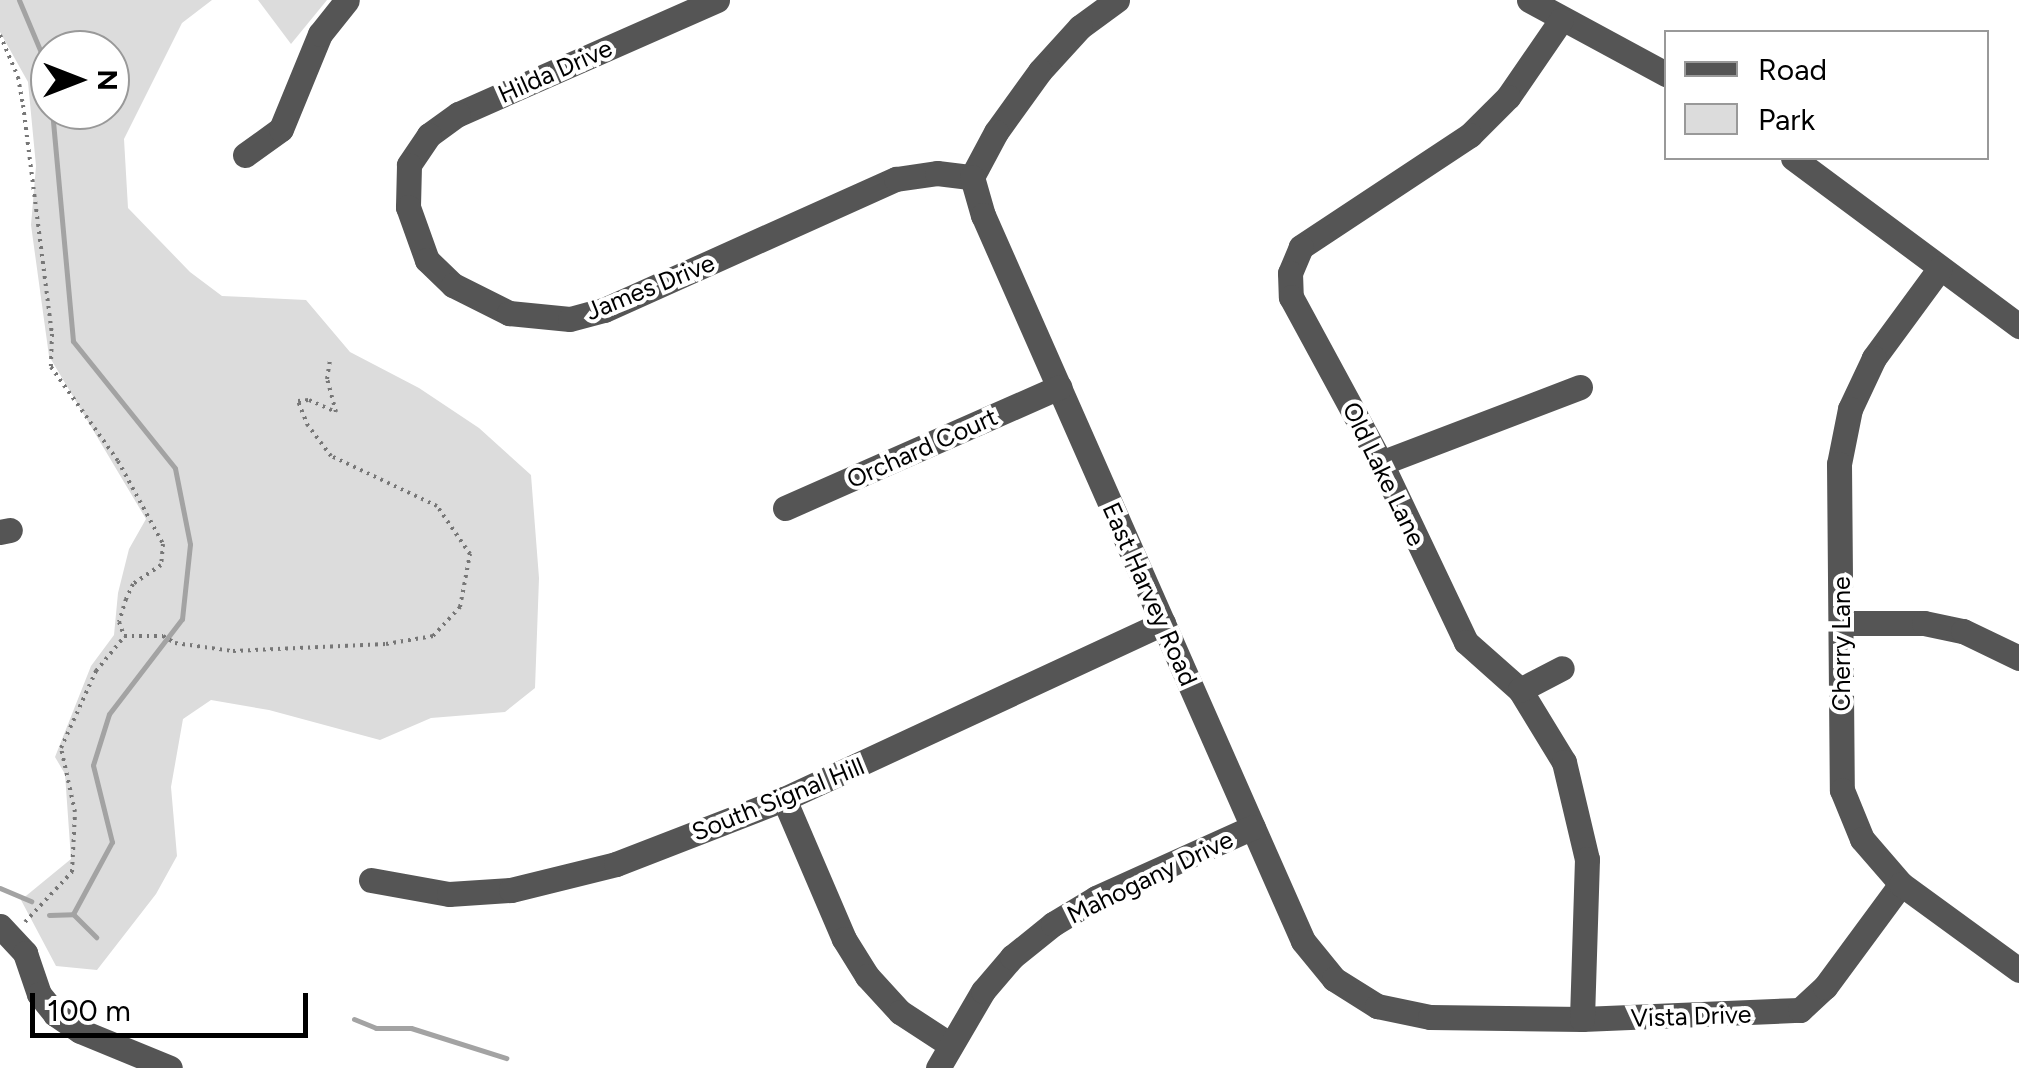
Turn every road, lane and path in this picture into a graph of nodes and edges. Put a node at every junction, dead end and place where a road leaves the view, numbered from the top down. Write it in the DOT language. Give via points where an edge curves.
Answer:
graph roads {
  1 [pos="347,0"];
  2 [pos="1117,0"];
  3 [pos="1529,0"];
  4 [pos="700,3"];
  5 [pos="1561,20"];
  6 [pos="0,35"];
  7 [pos="1664,73"];
  8 [pos="245,155"];
  9 [pos="1796,160"];
  10 [pos="410,165"];
  11 [pos="972,177"];
  12 [pos="1940,268"];
  13 [pos="2019,326"];
  14 [pos="330,362"];
  15 [pos="1580,386"];
  16 [pos="1059,388"];
  17 [pos="1381,463"];
  18 [pos="785,508"];
  19 [pos="1163,623"];
  20 [pos="1841,623"];
  21 [pos="124,636"];
  22 [pos="2019,658"];
  23 [pos="1562,668"];
  24 [pos="1520,690"];
  25 [pos="784,799"];
  26 [pos="1253,828"];
  27 [pos="371,880"];
  28 [pos="1900,884"];
  29 [pos="6,931"];
  30 [pos="2019,970"];
  31 [pos="1582,1019"];
  32 [pos="949,1044"];
  33 [pos="170,1068"];
  34 [pos="938,1068"];
  1 -- 8 [label="street" via="320,34 281,129"];
  2 -- 11 [label="street" via="1040,70"];
  3 -- 5 [label="street"];
  4 -- 10 [label="street, Hilda Drive" via="458,114 429,136"];
  5 -- 7 [label="street"];
  5 -- 17 [label="street, Old Lake Lane" via="1508,96 1470,136 1300,246 1290,273 1291,297"];
  6 -- 21 [label="path" via="23,104 52,367 118,461 164,546 161,565 133,584 126,599 119,622"];
  9 -- 12 [label="street"];
  10 -- 11 [label="street, James Drive" via="408,206 427,260 453,285 509,313 541,319 604,310 896,179"];
  11 -- 16 [label="street, East Harvey Road"];
  12 -- 13 [label="street"];
  12 -- 20 [label="street, Cherry Lane" via="1874,358 1850,409 1839,464"];
  14 -- 21 [label="path" via="327,379 336,412 298,401 308,426 331,456 437,506 470,554 460,607 433,636 386,644 233,651 163,636"];
  15 -- 17 [label="street"];
  16 -- 18 [label="street, Orchard Court"];
  16 -- 19 [label="street, East Harvey Road"];
  17 -- 24 [label="street, Old Lake Lane" via="1466,642"];
  19 -- 25 [label="street, South Signal Hill"];
  19 -- 26 [label="street, East Harvey Road"];
  20 -- 22 [label="street" via="1924,623 1963,631"];
  20 -- 28 [label="street, Cherry Lane" via="1842,790 1862,839"];
  21 -- 29 [label="path" via="91,679 61,748 76,825 72,872"];
  23 -- 24 [label="street"];
  24 -- 31 [label="street, Old Lake Lane" via="1564,762 1587,859"];
  25 -- 27 [label="street, South Signal Hill" via="616,864 528,887 449,894"];
  25 -- 32 [label="street" via="844,940 867,976 900,1012"];
  26 -- 31 [label="street, East Harvey Road" via="1303,941 1334,979 1376,1006 1430,1018"];
  26 -- 32 [label="street, Mahogany Drive" via="1053,924 1012,958"];
  28 -- 30 [label="street, Cherry Lane"];
  28 -- 31 [label="street, Vista Drive" via="1805,1019"];
  29 -- 33 [label="street" via="55,1014"];
  32 -- 34 [label="street, Mahogany Drive"];
}
